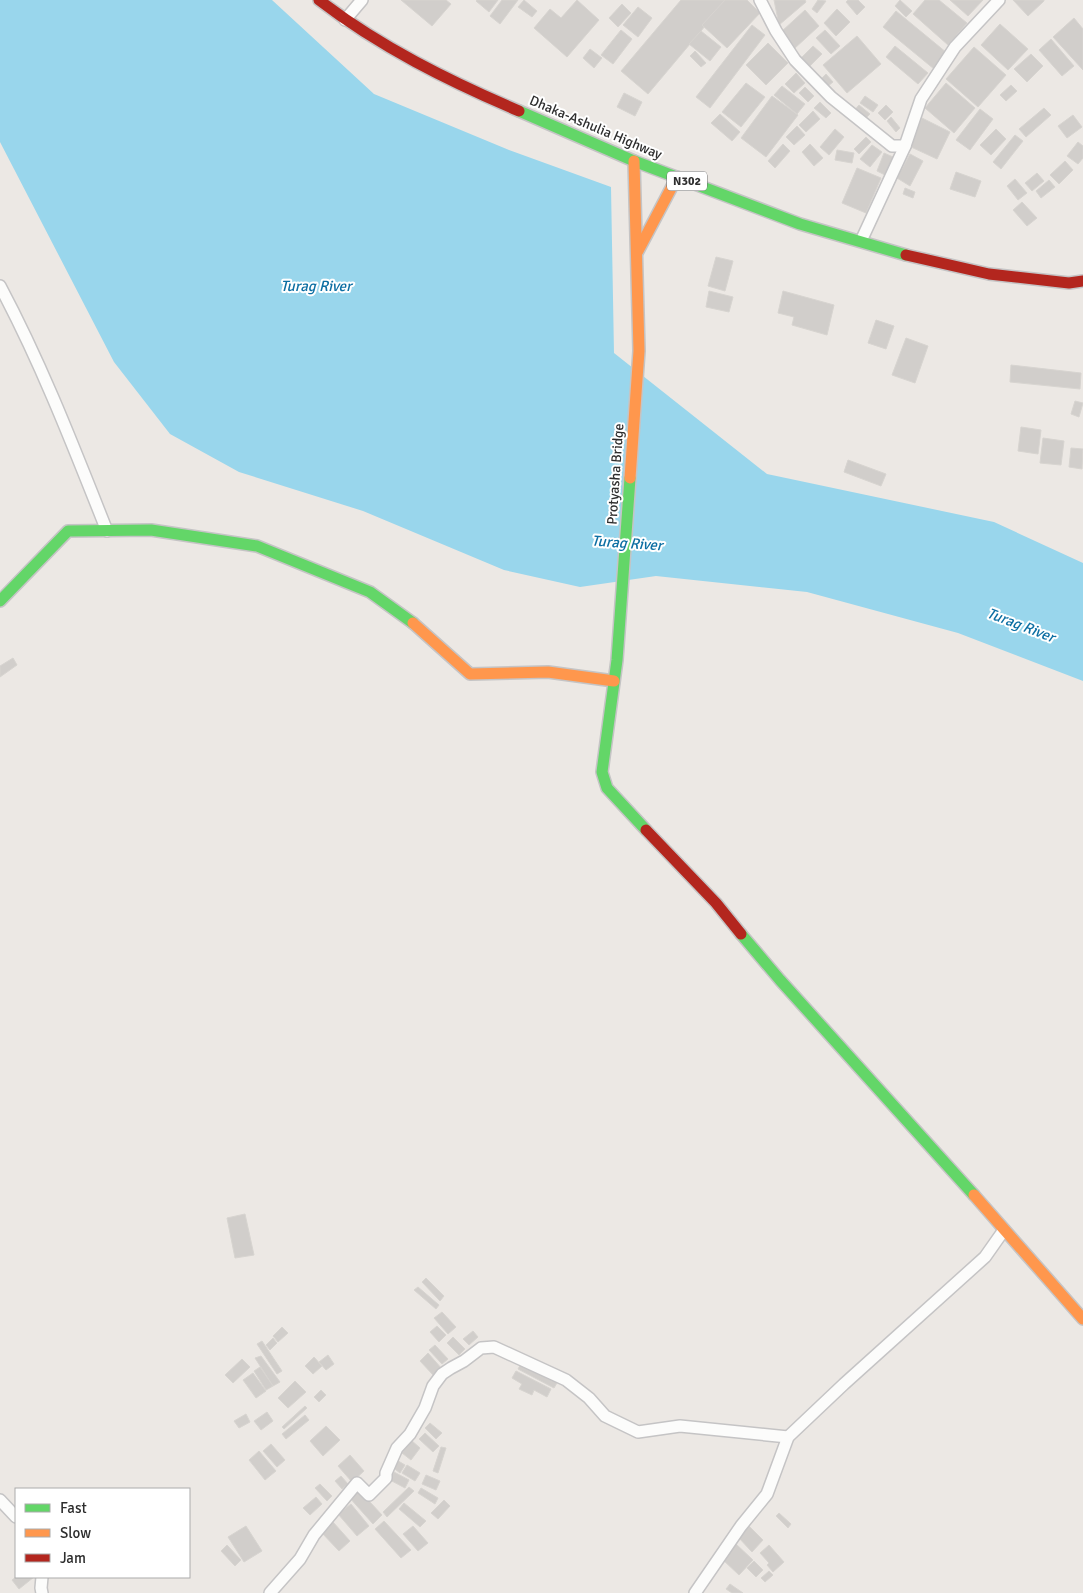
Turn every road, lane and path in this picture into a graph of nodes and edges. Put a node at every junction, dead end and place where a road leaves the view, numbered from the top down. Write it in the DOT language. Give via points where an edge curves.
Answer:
graph roads {
  1 [pos="319,0"];
  2 [pos="362,0"];
  3 [pos="760,0"];
  4 [pos="999,0"];
  5 [pos="345,20"];
  6 [pos="905,146"];
  7 [pos="634,161"];
  8 [pos="677,177"];
  9 [pos="862,241"];
  10 [pos="637,253"];
  11 [pos="1083,281"];
  12 [pos="0,286"];
  13 [pos="106,531"];
  14 [pos="0,601"];
  15 [pos="614,680"];
  16 [pos="1004,1230"];
  17 [pos="1083,1319"];
  18 [pos="788,1437"];
  19 [pos="0,1500"];
  20 [pos="15,1516"];
  21 [pos="42,1578"];
  22 [pos="42,1593"];
  23 [pos="270,1593"];
  24 [pos="695,1593"];
  1 -- 5 [label="main road, Dhaka-Ashulia Highway / N302"];
  2 -- 5 [label="street"];
  3 -- 6 [label="street" via="795,60 831,97 892,146"];
  4 -- 6 [label="street" via="943,64 921,99"];
  5 -- 7 [label="main road, Dhaka-Ashulia Highway / N302" via="477,94"];
  6 -- 9 [label="street"];
  7 -- 8 [label="main road, Dhaka-Ashulia Highway / N302"];
  7 -- 10 [label="main road, Protyasha Bridge"];
  8 -- 9 [label="main road, Dhaka-Ashulia Highway / N302" via="800,224"];
  8 -- 10 [label="main road"];
  9 -- 11 [label="main road, Dhaka-Ashulia Highway / N302" via="923,260 989,274 1069,283"];
  10 -- 15 [label="main road, Protyasha Bridge" via="639,352"];
  12 -- 13 [label="street" via="63,422"];
  13 -- 14 [label="main road" via="68,531"];
  13 -- 15 [label="main road" via="151,530 257,546 370,592 422,630 470,674 548,672"];
  15 -- 16 [label="main road, Protyasha Bridge" via="602,772 607,788 716,903 780,980"];
  16 -- 17 [label="main road, Protyasha Bridge"];
  16 -- 18 [label="street" via="985,1258"];
  18 -- 23 [label="street" via="680,1426 638,1432 604,1416 589,1398 566,1380 494,1347 480,1348 442,1374 433,1386 425,1408 398,1448 386,1478 369,1495 357,1483"];
  18 -- 24 [label="street" via="767,1494"];
  19 -- 20 [label="street"];
  21 -- 22 [label="street"];
}
